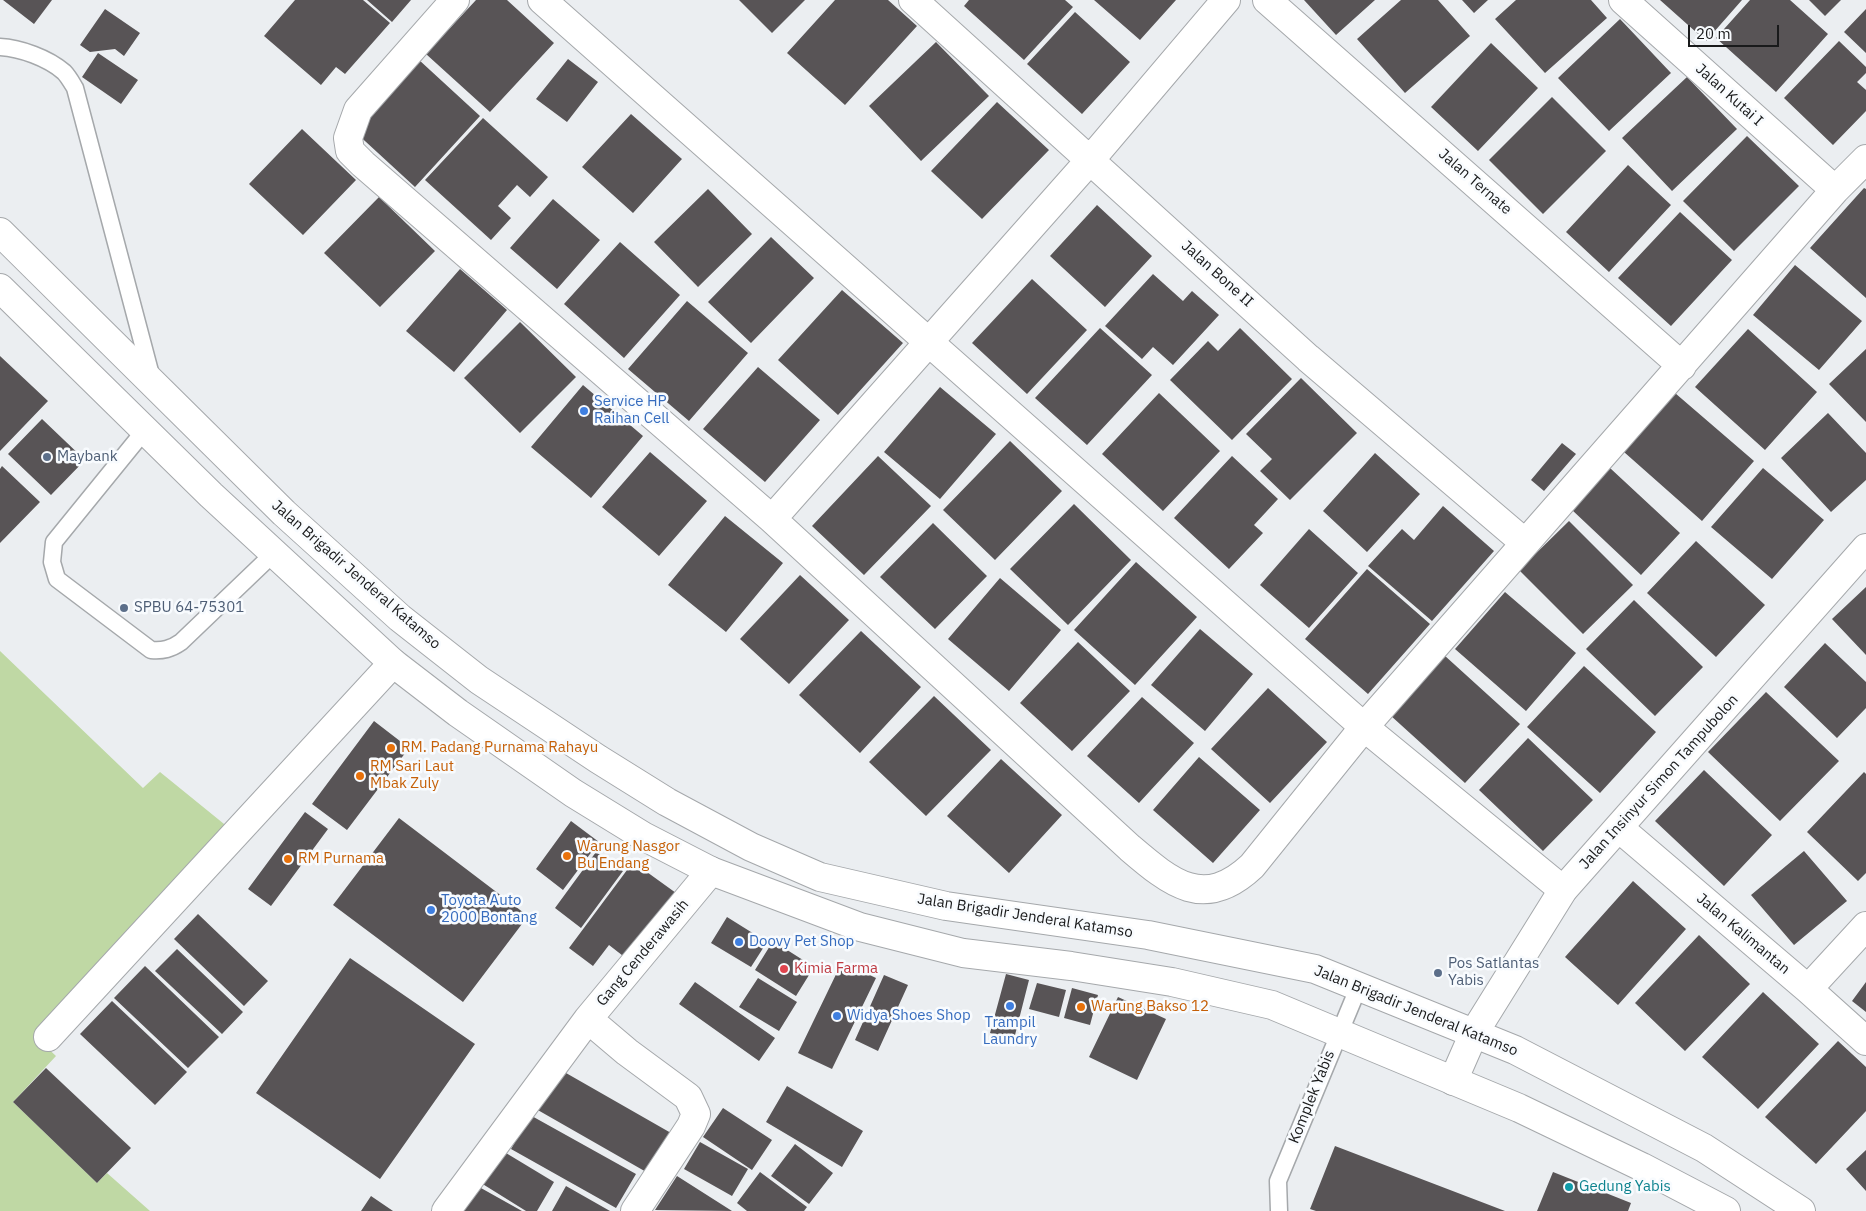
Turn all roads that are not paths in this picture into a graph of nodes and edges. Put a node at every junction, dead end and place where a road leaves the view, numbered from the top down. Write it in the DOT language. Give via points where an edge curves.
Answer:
graph roads {
  1 [pos="455,0"];
  2 [pos="542,0"];
  3 [pos="913,0"];
  4 [pos="1226,0"];
  5 [pos="1267,0"];
  6 [pos="1623,0"];
  7 [pos="0,47"];
  8 [pos="1091,159"];
  9 [pos="1866,159"];
  10 [pos="1835,190"];
  11 [pos="0,232"];
  12 [pos="0,288"];
  13 [pos="930,342"];
  14 [pos="1682,366"];
  15 [pos="153,381"];
  16 [pos="146,430"];
  17 [pos="772,519"];
  18 [pos="1525,543"];
  19 [pos="1866,548"];
  20 [pos="274,553"];
  21 [pos="393,663"];
  22 [pos="543,721"];
  23 [pos="1364,727"];
  24 [pos="515,753"];
  25 [pos="598,759"];
  26 [pos="573,793"];
  27 [pos="1619,828"];
  28 [pos="711,871"];
  29 [pos="1563,890"];
  30 [pos="1866,926"];
  31 [pos="1359,986"];
  32 [pos="1808,989"];
  33 [pos="588,1019"];
  34 [pos="1339,1032"];
  35 [pos="1474,1033"];
  36 [pos="48,1037"];
  37 [pos="1866,1041"];
  38 [pos="1453,1081"];
  39 [pos="1278,1210"];
  40 [pos="446,1211"];
  41 [pos="634,1211"];
  42 [pos="1726,1211"];
  43 [pos="1801,1211"];
  1 -- 17 [label="street" via="358,110 348,138 350,151"];
  2 -- 13 [label="street"];
  3 -- 8 [label="street, Jalan Bone II"];
  4 -- 8 [label="street"];
  5 -- 14 [label="street, Jalan Ternate"];
  6 -- 10 [label="street, Jalan Kutai I"];
  7 -- 15 [label="lane" via="28,53 46,62 64,72 75,88"];
  8 -- 13 [label="street"];
  8 -- 18 [label="street, Jalan Bone II" via="1308,358"];
  9 -- 10 [label="street"];
  10 -- 14 [label="street"];
  11 -- 15 [label="street, Jalan Brigadir Jenderal Katamso"];
  12 -- 16 [label="street"];
  13 -- 17 [label="street"];
  13 -- 23 [label="street"];
  14 -- 18 [label="street"];
  15 -- 22 [label="street, Jalan Brigadir Jenderal Katamso" via="284,513 400,618 479,680"];
  16 -- 20 [label="street"];
  16 -- 20 [label="lane" via="54,542 52,562 57,579 151,650 161,650 182,642"];
  17 -- 23 [label="street" via="1130,848 1161,874 1188,888 1213,888 1236,881 1252,866"];
  18 -- 23 [label="street"];
  19 -- 27 [label="street, Jalan Insinyur Simon Tampubolon"];
  20 -- 21 [label="street"];
  21 -- 24 [label="street"];
  21 -- 36 [label="street"];
  22 -- 24 [label="street"];
  22 -- 25 [label="street, Jalan Brigadir Jenderal Katamso"];
  23 -- 29 [label="street"];
  24 -- 26 [label="street"];
  25 -- 26 [label="street"];
  25 -- 31 [label="street, Jalan Brigadir Jenderal Katamso" via="667,802 751,847 820,877 946,906 1148,935 1315,969"];
  26 -- 28 [label="street" via="643,836"];
  27 -- 29 [label="street, Jalan Insinyur Simon Tampubolon"];
  27 -- 32 [label="street, Jalan Kalimantan"];
  28 -- 33 [label="street, Gang Cenderawasih"];
  28 -- 34 [label="street" via="860,927 963,953 1172,982 1272,1005"];
  29 -- 35 [label="street, Jalan Insinyur Simon Tampubolon"];
  30 -- 32 [label="street"];
  31 -- 34 [label="lane, Komplek Yabis"];
  31 -- 35 [label="street, Jalan Brigadir Jenderal Katamso"];
  32 -- 37 [label="street, Jalan Kalimantan"];
  33 -- 40 [label="street"];
  33 -- 41 [label="street, Gang Cenderawasih" via="627,1052 681,1090 694,1104 696,1114 691,1126"];
  34 -- 38 [label="street"];
  34 -- 39 [label="lane, Komplek Yabis" via="1278,1181"];
  35 -- 38 [label="street, Jalan Insinyur Simon Tampubolon"];
  35 -- 43 [label="street, Jalan Brigadir Jenderal Katamso" via="1515,1050 1704,1148"];
  38 -- 42 [label="street" via="1520,1108"];
}
